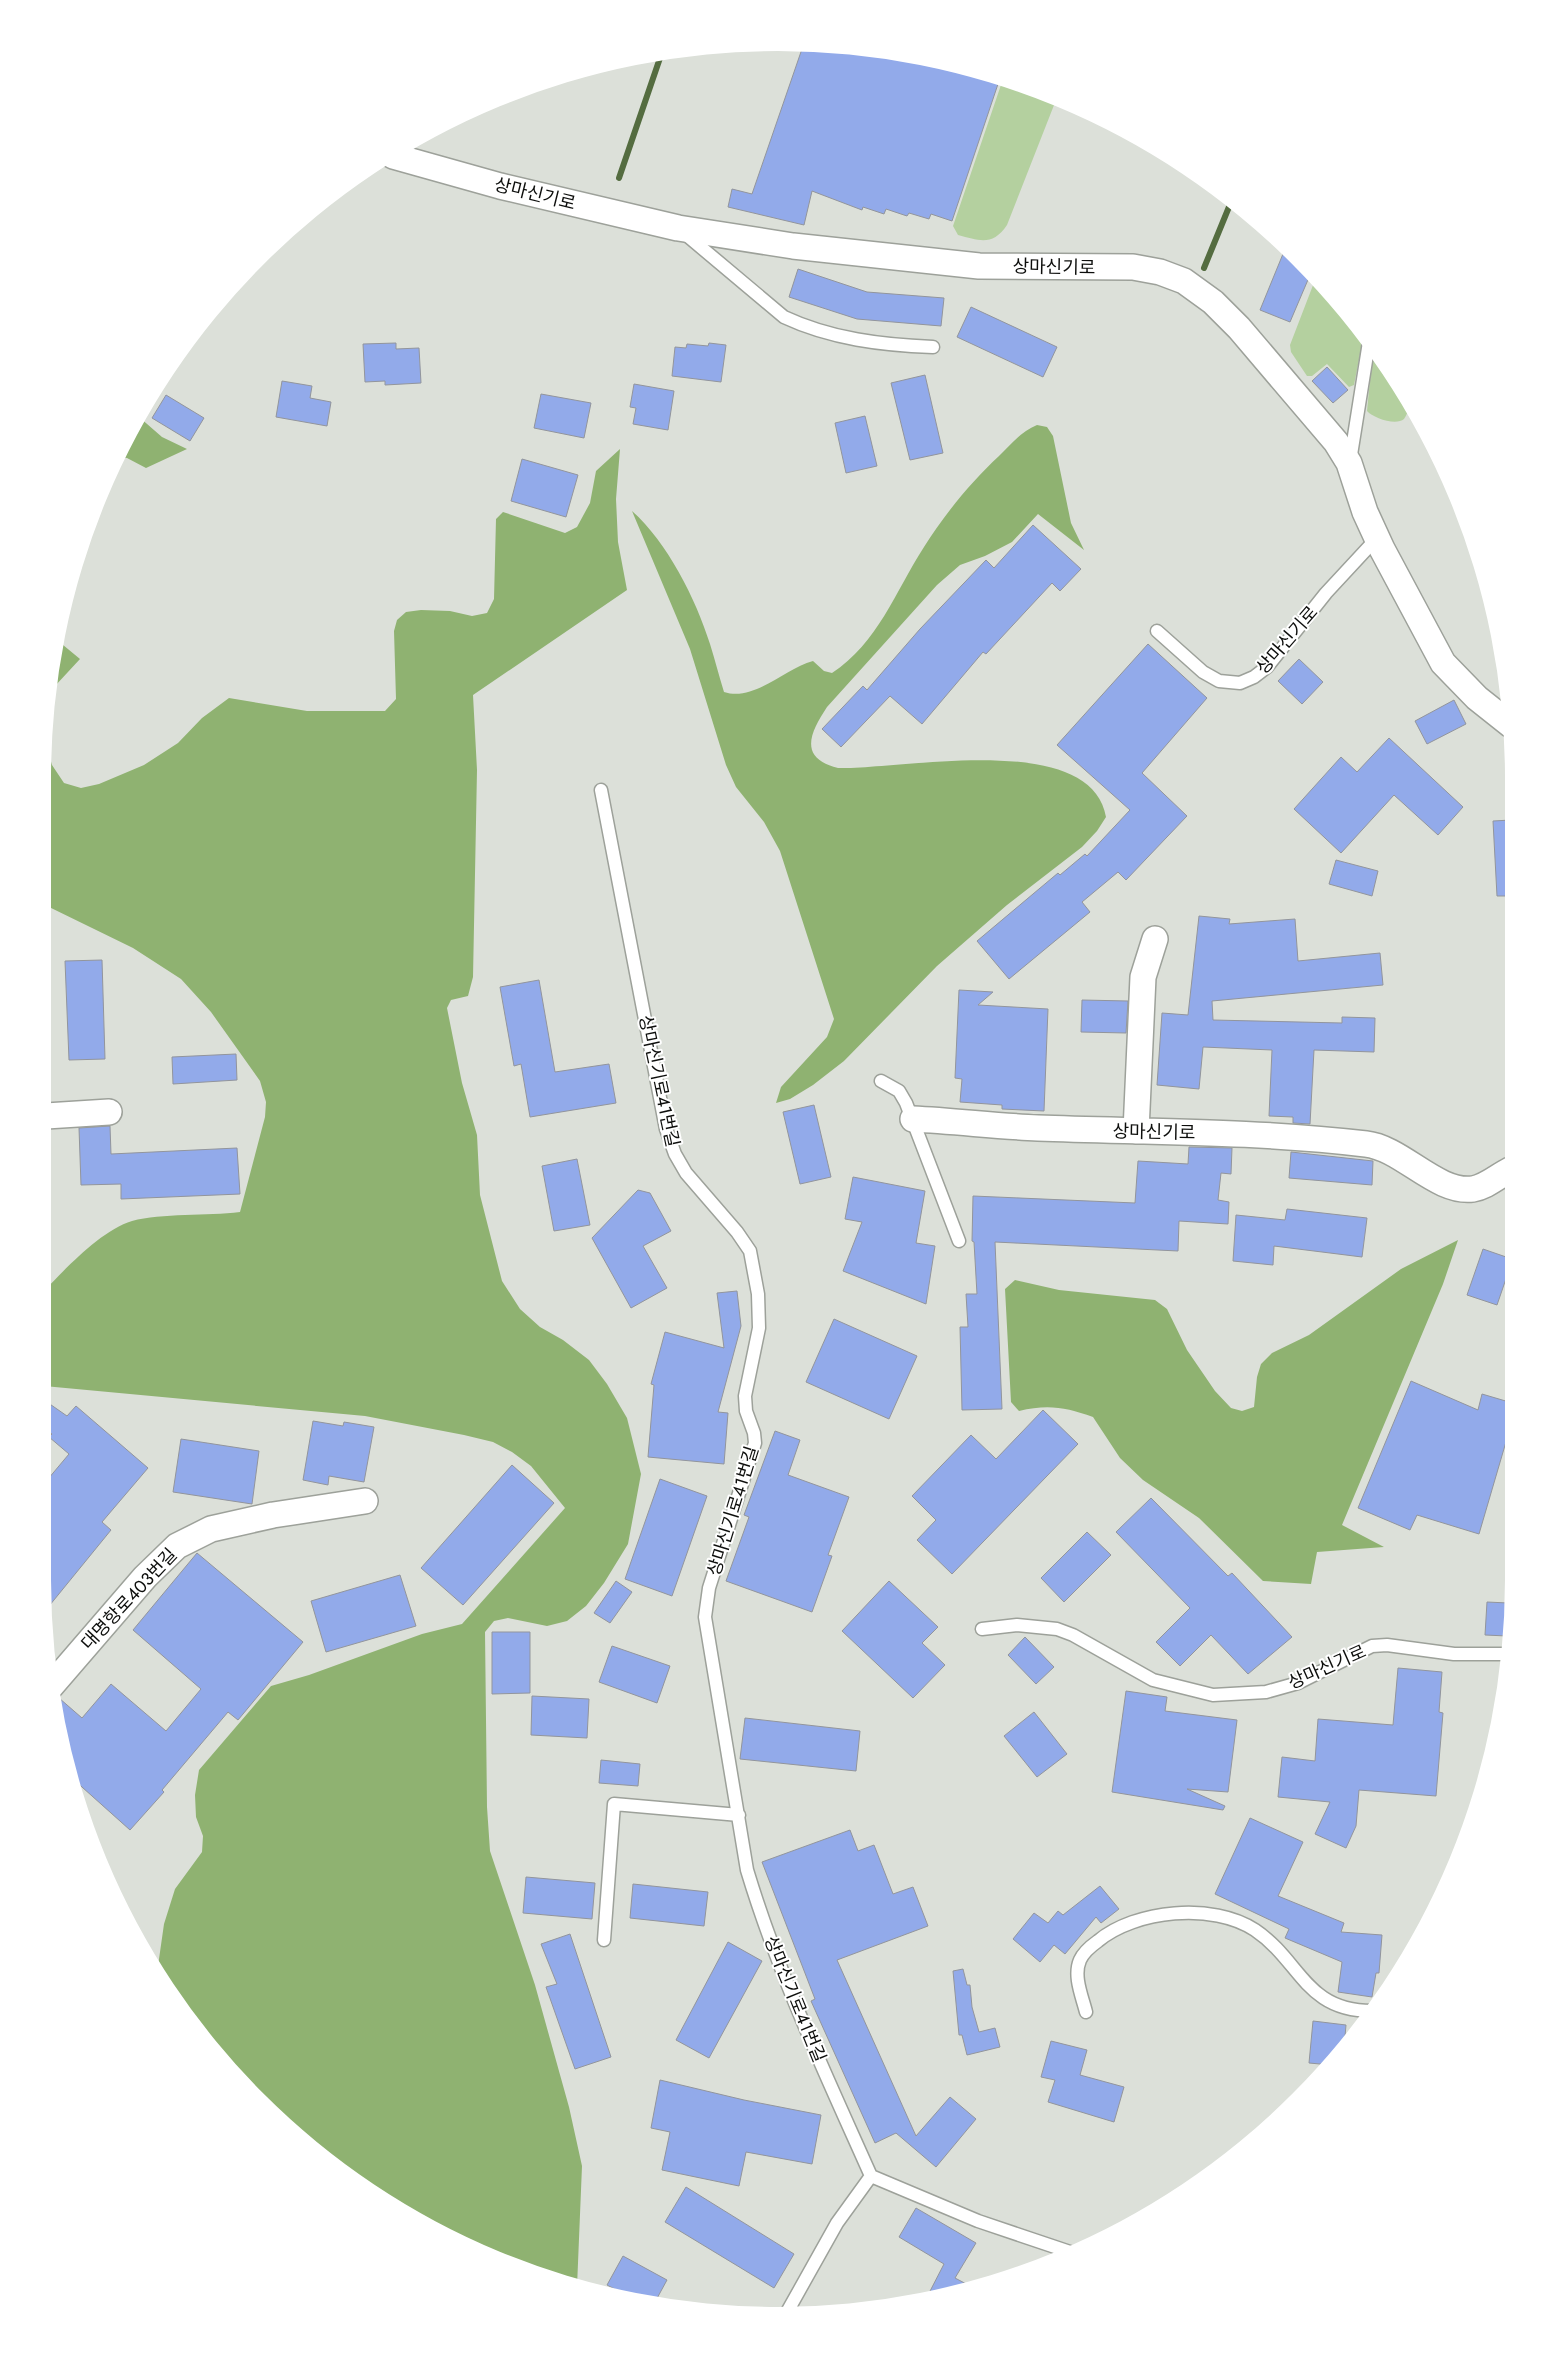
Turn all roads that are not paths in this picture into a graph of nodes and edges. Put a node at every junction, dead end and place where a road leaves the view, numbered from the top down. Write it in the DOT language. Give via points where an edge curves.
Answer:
graph roads {
  1 [pos="400,158"];
  2 [pos="678,228"];
  3 [pos="933,347"];
  4 [pos="1367,353"];
  5 [pos="1349,463"];
  6 [pos="1377,538"];
  7 [pos="1157,631"];
  8 [pos="1502,718"];
  9 [pos="601,790"];
  10 [pos="1156,939"];
  11 [pos="881,1082"];
  12 [pos="110,1112"];
  13 [pos="51,1116"];
  14 [pos="913,1119"];
  15 [pos="1136,1131"];
  16 [pos="1505,1173"];
  17 [pos="959,1242"];
  18 [pos="365,1501"];
  19 [pos="982,1629"];
  20 [pos="1501,1654"];
  21 [pos="58,1678"];
  22 [pos="739,1816"];
  23 [pos="604,1940"];
  24 [pos="1363,2011"];
  25 [pos="1086,2012"];
  26 [pos="870,2176"];
  27 [pos="1061,2249"];
  28 [pos="790,2306"];
  1 -- 2 [label="street, 상마신기로" via="500,186"];
  2 -- 3 [label="lane, 상마신기로" via="784,317 816,330 855,339"];
  2 -- 5 [label="street, 상마신기로" via="793,246 979,266 1133,267 1160,272 1184,281 1213,302 1239,328 1336,442"];
  4 -- 5 [label="lane, 상마신기로"];
  5 -- 6 [label="street, 상마신기로"];
  6 -- 7 [label="lane, 상마신기로" via="1338,579 1267,667 1240,683 1220,681 1203,672"];
  6 -- 8 [label="street, 상마신기로" via="1443,663"];
  9 -- 22 [label="lane, 상마신기로41번길" via="666,1129 682,1166 738,1232 750,1251 755,1269 759,1328 745,1396 755,1443 709,1588 705,1617"];
  10 -- 15 [label="street" via="1143,977"];
  11 -- 14 [label="lane" via="899,1091"];
  12 -- 13 [label="street"];
  14 -- 15 [label="street, 상마신기로"];
  14 -- 17 [label="lane"];
  15 -- 16 [label="street, 상마신기로" via="1259,1135 1374,1145 1458,1188 1472,1189"];
  18 -- 21 [label="street, 대명항로403번길" via="273,1515 212,1529 177,1546 145,1577"];
  19 -- 20 [label="lane, 상마신기로" via="1017,1625 1057,1629 1153,1680 1213,1695 1266,1692 1298,1683 1372,1646 1454,1654"];
  22 -- 23 [label="lane" via="614,1804"];
  22 -- 26 [label="lane, 상마신기로41번길" via="747,1870 792,1998"];
  24 -- 25 [label="lane" via="1348,2010 1314,1992 1255,1930 1240,1922 1196,1913 1167,1914 1131,1921 1104,1935 1089,1948 1080,1959 1077,1973"];
  26 -- 27 [label="lane" via="978,2221"];
  26 -- 28 [label="lane" via="837,2224"];
}
